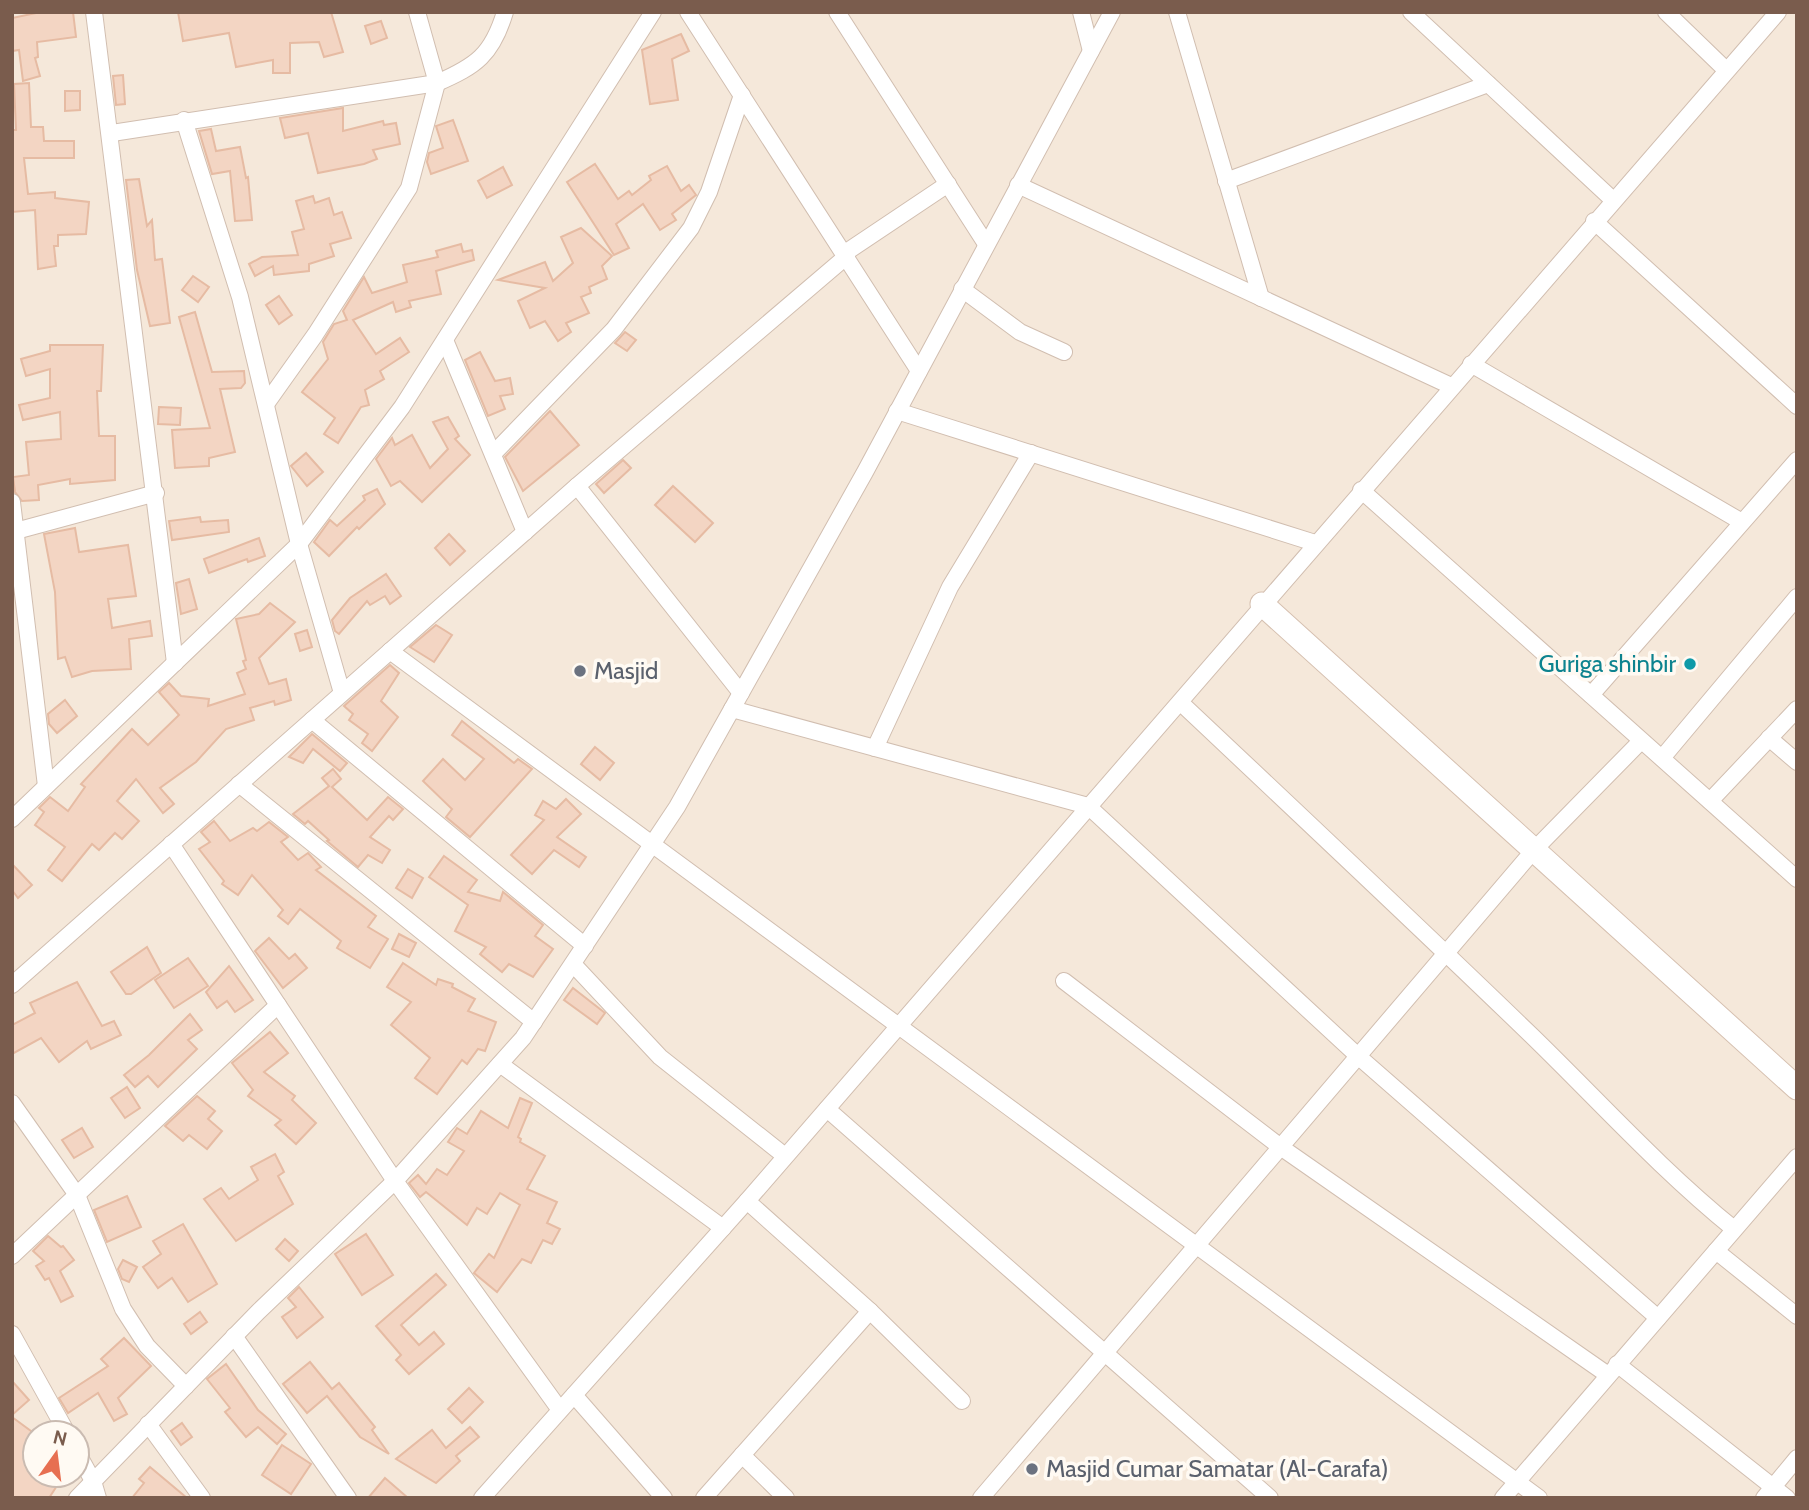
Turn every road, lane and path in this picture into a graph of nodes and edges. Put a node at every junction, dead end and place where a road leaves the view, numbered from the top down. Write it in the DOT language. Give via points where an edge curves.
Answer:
graph roads {
  1 [pos="94,12"];
  2 [pos="417,12"];
  3 [pos="505,12"];
  4 [pos="653,12"];
  5 [pos="688,12"];
  6 [pos="837,12"];
  7 [pos="1081,12"];
  8 [pos="1112,12"];
  9 [pos="1177,12"];
  10 [pos="1410,12"];
  11 [pos="1666,12"];
  12 [pos="1778,12"];
  13 [pos="1091,51"];
  14 [pos="1726,70"];
  15 [pos="437,83"];
  16 [pos="1488,84"];
  17 [pos="742,95"];
  18 [pos="184,120"];
  19 [pos="112,133"];
  20 [pos="1226,181"];
  21 [pos="948,184"];
  22 [pos="1018,184"];
  23 [pos="1613,200"];
  24 [pos="1594,221"];
  25 [pos="986,244"];
  26 [pos="846,255"];
  27 [pos="962,289"];
  28 [pos="1261,298"];
  29 [pos="445,340"];
  30 [pos="1064,352"];
  31 [pos="1471,364"];
  32 [pos="919,370"];
  33 [pos="1451,386"];
  34 [pos="266,404"];
  35 [pos="1797,406"];
  36 [pos="897,411"];
  37 [pos="1031,453"];
  38 [pos="493,454"];
  39 [pos="1797,460"];
  40 [pos="577,486"];
  41 [pos="1361,490"];
  42 [pos="156,493"];
  43 [pos="12,502"];
  44 [pos="1742,522"];
  45 [pos="15,531"];
  46 [pos="525,531"];
  47 [pos="1315,543"];
  48 [pos="299,544"];
  49 [pos="1797,597"];
  50 [pos="1262,604"];
  51 [pos="390,651"];
  52 [pos="175,663"];
  53 [pos="342,693"];
  54 [pos="741,693"];
  55 [pos="1591,695"];
  56 [pos="1181,703"];
  57 [pos="732,709"];
  58 [pos="1797,709"];
  59 [pos="312,720"];
  60 [pos="1769,738"];
  61 [pos="1642,741"];
  62 [pos="875,748"];
  63 [pos="1662,758"];
  64 [pos="1797,762"];
  65 [pos="239,784"];
  66 [pos="46,786"];
  67 [pos="1710,801"];
  68 [pos="1088,806"];
  69 [pos="12,819"];
  70 [pos="171,844"];
  71 [pos="653,844"];
  72 [pos="1534,850"];
  73 [pos="1797,878"];
  74 [pos="585,946"];
  75 [pos="1447,954"];
  76 [pos="573,964"];
  77 [pos="1064,981"];
  78 [pos="12,985"];
  79 [pos="278,1005"];
  80 [pos="534,1022"];
  81 [pos="897,1027"];
  82 [pos="1359,1057"];
  83 [pos="500,1064"];
  84 [pos="1797,1088"];
  85 [pos="12,1103"];
  86 [pos="827,1109"];
  87 [pos="1282,1148"];
  88 [pos="785,1156"];
  89 [pos="1797,1157"];
  90 [pos="395,1181"];
  91 [pos="77,1195"];
  92 [pos="747,1201"];
  93 [pos="723,1228"];
  94 [pos="1734,1229"];
  95 [pos="1198,1247"];
  96 [pos="1716,1251"];
  97 [pos="12,1256"];
  98 [pos="870,1311"];
  99 [pos="1797,1316"];
  100 [pos="1658,1318"];
  101 [pos="12,1334"];
  102 [pos="234,1336"];
  103 [pos="1105,1354"];
  104 [pos="1613,1370"];
  105 [pos="186,1386"];
  106 [pos="574,1395"];
  107 [pos="962,1401"];
  108 [pos="560,1410"];
  109 [pos="58,1419"];
  110 [pos="148,1424"];
  111 [pos="742,1455"];
  112 [pos="1797,1458"];
  113 [pos="91,1477"];
  114 [pos="93,1481"];
  115 [pos="1518,1481"];
  116 [pos="1769,1492"];
  117 [pos="1262,1495"];
  118 [pos="77,1498"];
  119 [pos="98,1498"];
  120 [pos="202,1498"];
  121 [pos="348,1498"];
  122 [pos="482,1498"];
  123 [pos="664,1498"];
  124 [pos="704,1498"];
  125 [pos="786,1498"];
  126 [pos="981,1498"];
  127 [pos="1503,1498"];
  128 [pos="1539,1498"];
  129 [pos="1787,1498"];
  1 -- 19 [label="street"];
  2 -- 15 [label="street"];
  3 -- 15 [label="street" via="499,32 473,68"];
  4 -- 29 [label="street"];
  5 -- 17 [label="street"];
  6 -- 21 [label="street"];
  7 -- 13 [label="street"];
  8 -- 13 [label="street"];
  9 -- 20 [label="street"];
  10 -- 16 [label="street"];
  11 -- 14 [label="street"];
  12 -- 14 [label="street"];
  13 -- 22 [label="street"];
  14 -- 23 [label="street"];
  15 -- 18 [label="street"];
  15 -- 34 [label="street" via="409,188"];
  16 -- 20 [label="street"];
  16 -- 23 [label="street"];
  17 -- 26 [label="street"];
  17 -- 38 [label="street" via="709,192 691,228 614,329"];
  18 -- 19 [label="street"];
  18 -- 34 [label="street" via="240,297"];
  19 -- 42 [label="street"];
  20 -- 28 [label="street"];
  21 -- 25 [label="street"];
  21 -- 26 [label="street"];
  22 -- 25 [label="street"];
  22 -- 28 [label="street"];
  23 -- 24 [label="street"];
  24 -- 31 [label="street"];
  24 -- 35 [label="street"];
  25 -- 27 [label="street"];
  26 -- 32 [label="street"];
  26 -- 40 [label="street"];
  27 -- 30 [label="street" via="1020,332"];
  27 -- 32 [label="street"];
  28 -- 33 [label="street"];
  29 -- 38 [label="street"];
  29 -- 48 [label="street" via="402,407"];
  31 -- 33 [label="street"];
  31 -- 44 [label="street"];
  32 -- 36 [label="street"];
  33 -- 41 [label="street"];
  34 -- 48 [label="street"];
  36 -- 37 [label="street"];
  36 -- 54 [label="street"];
  37 -- 47 [label="street"];
  37 -- 62 [label="street" via="950,587"];
  38 -- 46 [label="street"];
  39 -- 44 [label="street"];
  40 -- 46 [label="street"];
  40 -- 54 [label="street"];
  41 -- 47 [label="street"];
  41 -- 55 [label="street"];
  42 -- 45 [label="street"];
  42 -- 52 [label="street"];
  43 -- 45 [label="street"];
  44 -- 55 [label="street"];
  45 -- 66 [label="street"];
  46 -- 51 [label="street"];
  47 -- 50 [label="street"];
  48 -- 52 [label="street"];
  48 -- 53 [label="street"];
  49 -- 63 [label="street"];
  50 -- 56 [label="street"];
  50 -- 72 [label="street"];
  51 -- 53 [label="street"];
  51 -- 71 [label="street"];
  52 -- 66 [label="street"];
  53 -- 59 [label="street"];
  54 -- 57 [label="street"];
  55 -- 61 [label="street"];
  56 -- 68 [label="street"];
  56 -- 75 [label="street"];
  57 -- 62 [label="street"];
  57 -- 71 [label="street"];
  58 -- 60 [label="street"];
  59 -- 65 [label="street"];
  59 -- 74 [label="street"];
  60 -- 64 [label="street"];
  60 -- 67 [label="street"];
  61 -- 63 [label="street"];
  61 -- 72 [label="street"];
  62 -- 68 [label="street"];
  63 -- 67 [label="street"];
  65 -- 70 [label="street"];
  65 -- 80 [label="street"];
  66 -- 69 [label="street"];
  67 -- 73 [label="street"];
  68 -- 81 [label="street"];
  68 -- 82 [label="street"];
  70 -- 78 [label="street"];
  70 -- 79 [label="street"];
  71 -- 74 [label="street"];
  71 -- 81 [label="street"];
  72 -- 75 [label="street"];
  72 -- 84 [label="street"];
  74 -- 76 [label="street"];
  75 -- 82 [label="street"];
  75 -- 94 [label="street" via="1668,1172"];
  76 -- 80 [label="street"];
  76 -- 88 [label="street" via="660,1057"];
  77 -- 87 [label="street"];
  79 -- 90 [label="street"];
  79 -- 91 [label="street"];
  80 -- 83 [label="street"];
  81 -- 86 [label="street"];
  81 -- 95 [label="street"];
  82 -- 87 [label="street"];
  82 -- 100 [label="street"];
  83 -- 90 [label="street"];
  83 -- 93 [label="street"];
  85 -- 91 [label="street"];
  86 -- 88 [label="street"];
  86 -- 103 [label="street"];
  87 -- 95 [label="street"];
  87 -- 104 [label="street"];
  88 -- 92 [label="street"];
  89 -- 94 [label="street"];
  90 -- 102 [label="street"];
  90 -- 108 [label="street"];
  91 -- 97 [label="street"];
  91 -- 105 [label="street" via="123,1309 147,1346"];
  92 -- 93 [label="street"];
  92 -- 98 [label="street"];
  93 -- 106 [label="street"];
  94 -- 96 [label="street"];
  95 -- 103 [label="street"];
  95 -- 115 [label="street"];
  96 -- 99 [label="street"];
  96 -- 100 [label="street"];
  98 -- 107 [label="street"];
  98 -- 111 [label="street"];
  100 -- 104 [label="street"];
  101 -- 109 [label="street"];
  102 -- 105 [label="street"];
  102 -- 121 [label="street"];
  103 -- 117 [label="street"];
  103 -- 126 [label="street"];
  104 -- 115 [label="street"];
  104 -- 116 [label="street"];
  105 -- 110 [label="street"];
  106 -- 108 [label="street"];
  106 -- 123 [label="street"];
  108 -- 122 [label="street"];
  110 -- 114 [label="street"];
  110 -- 120 [label="street"];
  111 -- 124 [label="street"];
  111 -- 125 [label="street"];
  112 -- 116 [label="street"];
  113 -- 114 [label="street"];
  114 -- 118 [label="street"];
  114 -- 119 [label="street"];
  115 -- 127 [label="street"];
  115 -- 128 [label="street"];
  116 -- 129 [label="street"];
}
